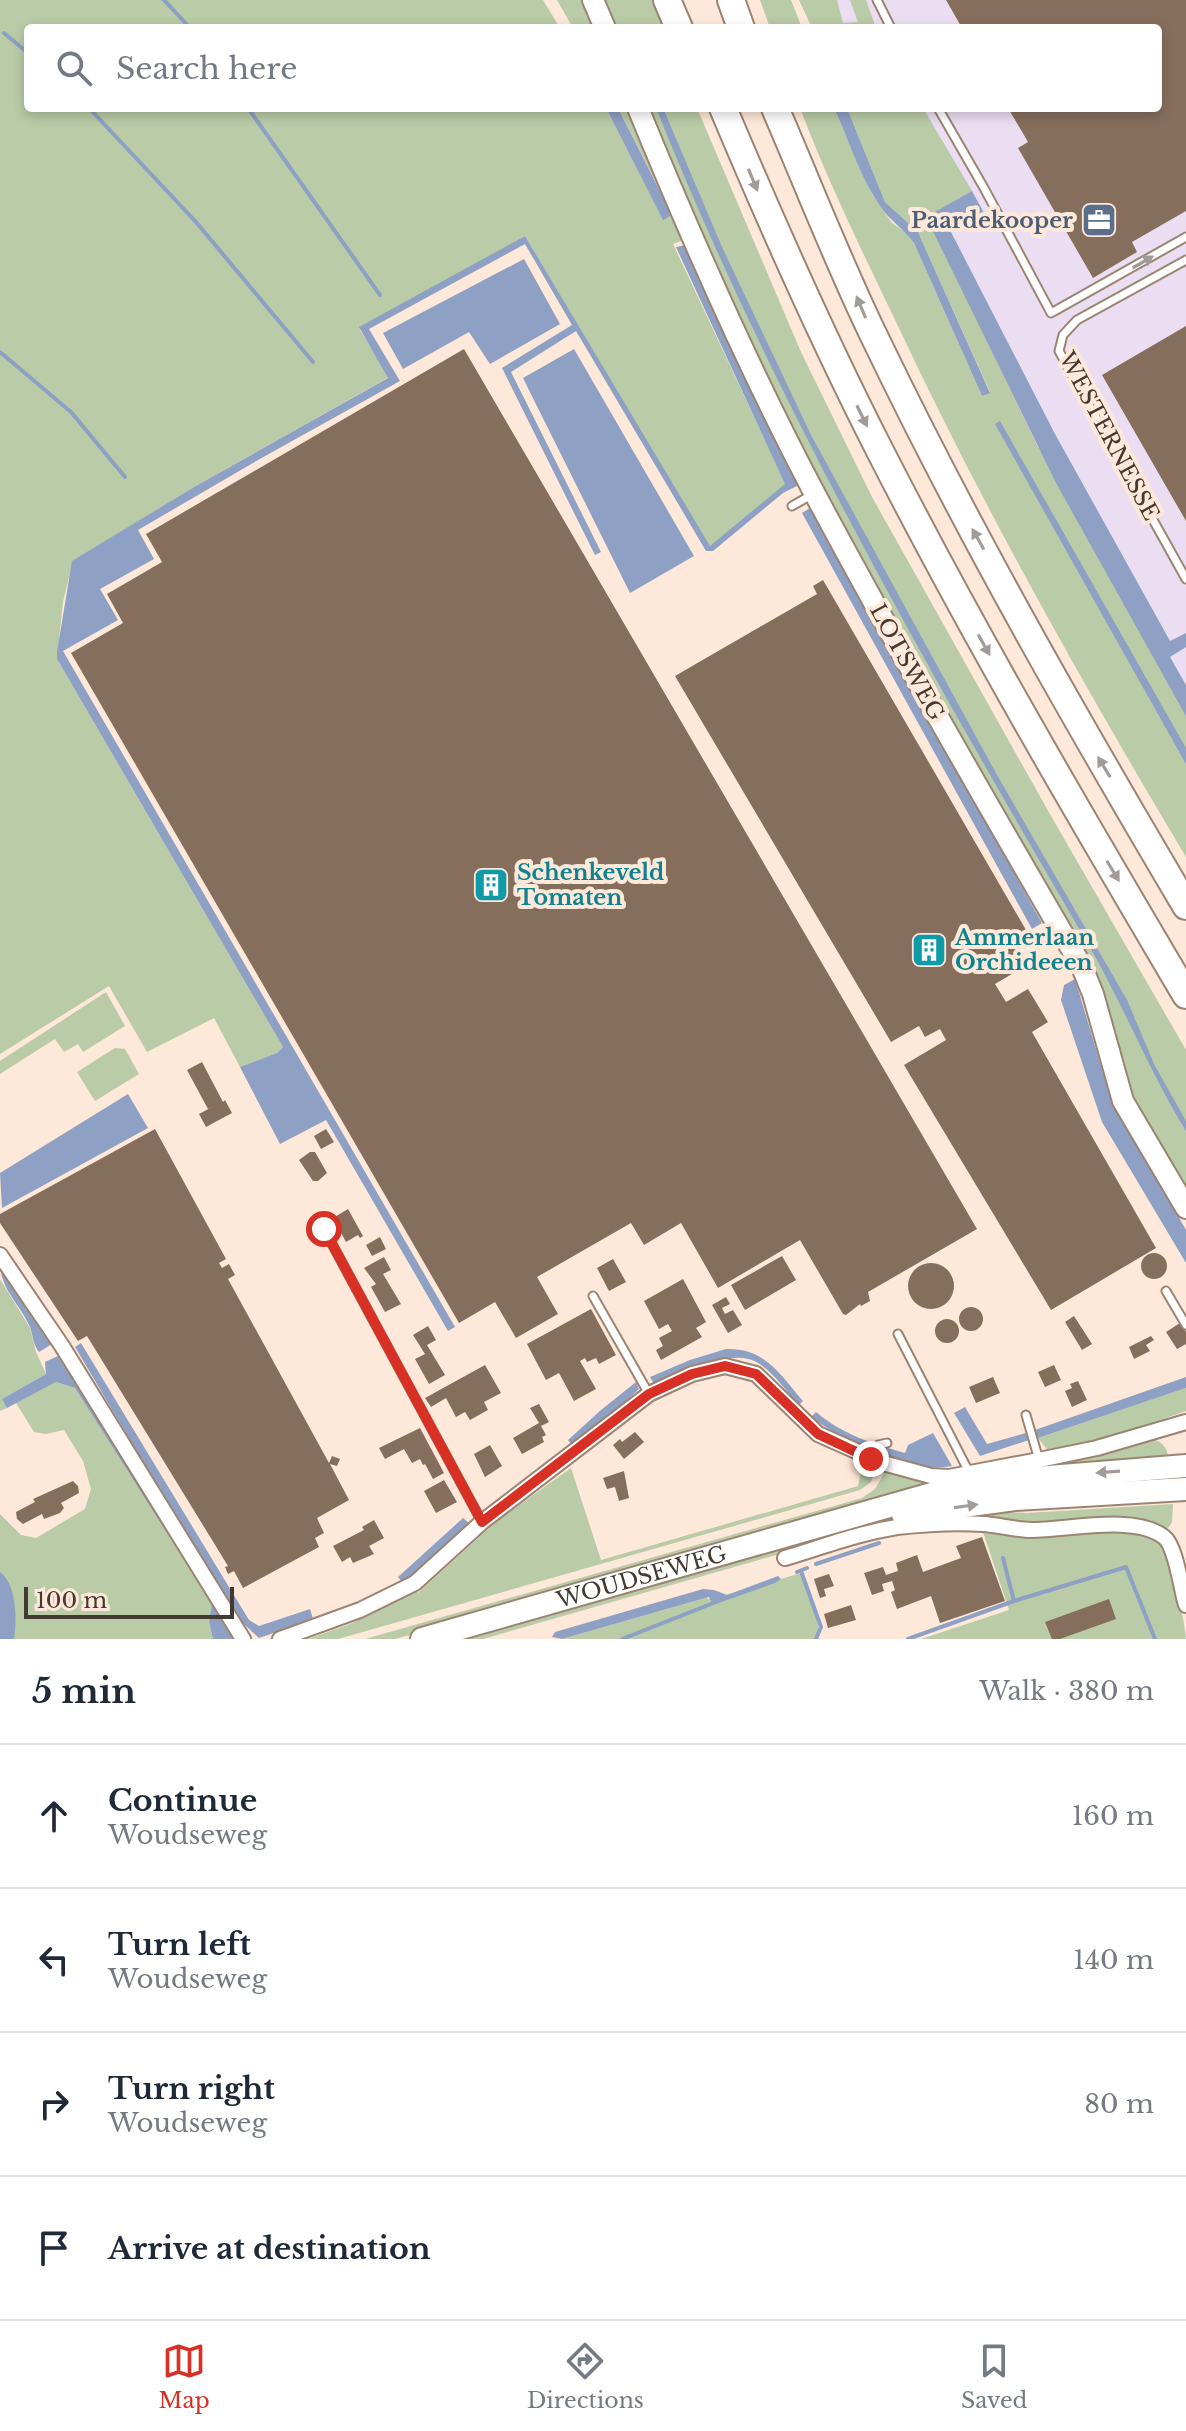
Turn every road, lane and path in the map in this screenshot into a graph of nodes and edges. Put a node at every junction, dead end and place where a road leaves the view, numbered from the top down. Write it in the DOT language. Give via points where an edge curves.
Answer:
graph roads {
  1 [pos="593,0"];
  2 [pos="667,0"];
  3 [pos="683,0"];
  4 [pos="731,0"];
  5 [pos="737,0"];
  6 [pos="877,0"];
  7 [pos="603,24"];
  8 [pos="677,24"];
  9 [pos="692,24"];
  10 [pos="740,24"];
  11 [pos="741,24"];
  12 [pos="889,24"];
  13 [pos="640,112"];
  14 [pos="725,112"];
  15 [pos="777,112"];
  16 [pos="940,112"];
  17 [pos="1186,237"];
  18 [pos="1186,260"];
  19 [pos="814,493"];
  20 [pos="792,506"];
  21 [pos="1186,579"];
  22 [pos="1186,906"];
  23 [pos="1186,995"];
  24 [pos="1186,1208"];
  25 [pos="324,1229"];
  26 [pos="0,1255"];
  27 [pos="1166,1291"];
  28 [pos="593,1296"];
  29 [pos="1186,1325"];
  30 [pos="898,1334"];
  31 [pos="649,1394"];
  32 [pos="1026,1415"];
  33 [pos="1186,1422"];
  34 [pos="887,1443"];
  35 [pos="875,1452"];
  36 [pos="1039,1460"];
  37 [pos="1186,1466"];
  38 [pos="970,1474"];
  39 [pos="1186,1489"];
  40 [pos="861,1514"];
  41 [pos="482,1522"];
  42 [pos="785,1558"];
  43 [pos="1186,1605"];
  44 [pos="243,1639"];
  45 [pos="280,1639"];
  46 [pos="422,1639"];
  1 -- 7 [label="street"];
  2 -- 8 [label="highway"];
  3 -- 9 [label="highway"];
  4 -- 10 [label="highway"];
  5 -- 11 [label="highway"];
  6 -- 12 [label="lane"];
  13 -- 19 [label="street, LOTSWEG" via="708,271"];
  14 -- 23 [label="highway, one-way" via="876,444 1043,752"];
  22 -- 15 [label="highway, one-way" via="966,518 873,335"];
  16 -- 17 [label="lane, one-way" via="1051,313"];
  18 -- 21 [label="lane, WESTERNESSE" via="1077,320 1063,335 1059,351"];
  19 -- 20 [label="lane"];
  19 -- 24 [label="street, LOTSWEG" via="1082,967 1123,1101"];
  25 -- 41 [label="lane"];
  26 -- 44 [label="street"];
  27 -- 29 [label="lane"];
  28 -- 31 [label="lane"];
  30 -- 38 [label="lane"];
  31 -- 35 [label="street" via="725,1366 756,1374 818,1434"];
  31 -- 41 [label="street"];
  32 -- 36 [label="lane"];
  33 -- 36 [label="street"];
  34 -- 35 [label="lane"];
  35 -- 38 [label="street" via="931,1476"];
  36 -- 38 [label="street"];
  37 -- 40 [label="main road, WOUDSEWEG, one-way" via="975,1485"];
  40 -- 39 [label="main road, WOUDSEWEG, one-way"];
  40 -- 46 [label="main road, WOUDSEWEG"];
  41 -- 45 [label="street" via="415,1583"];
  42 -- 43 [label="street" via="883,1530 1124,1525 1165,1537 1173,1548"];
}
